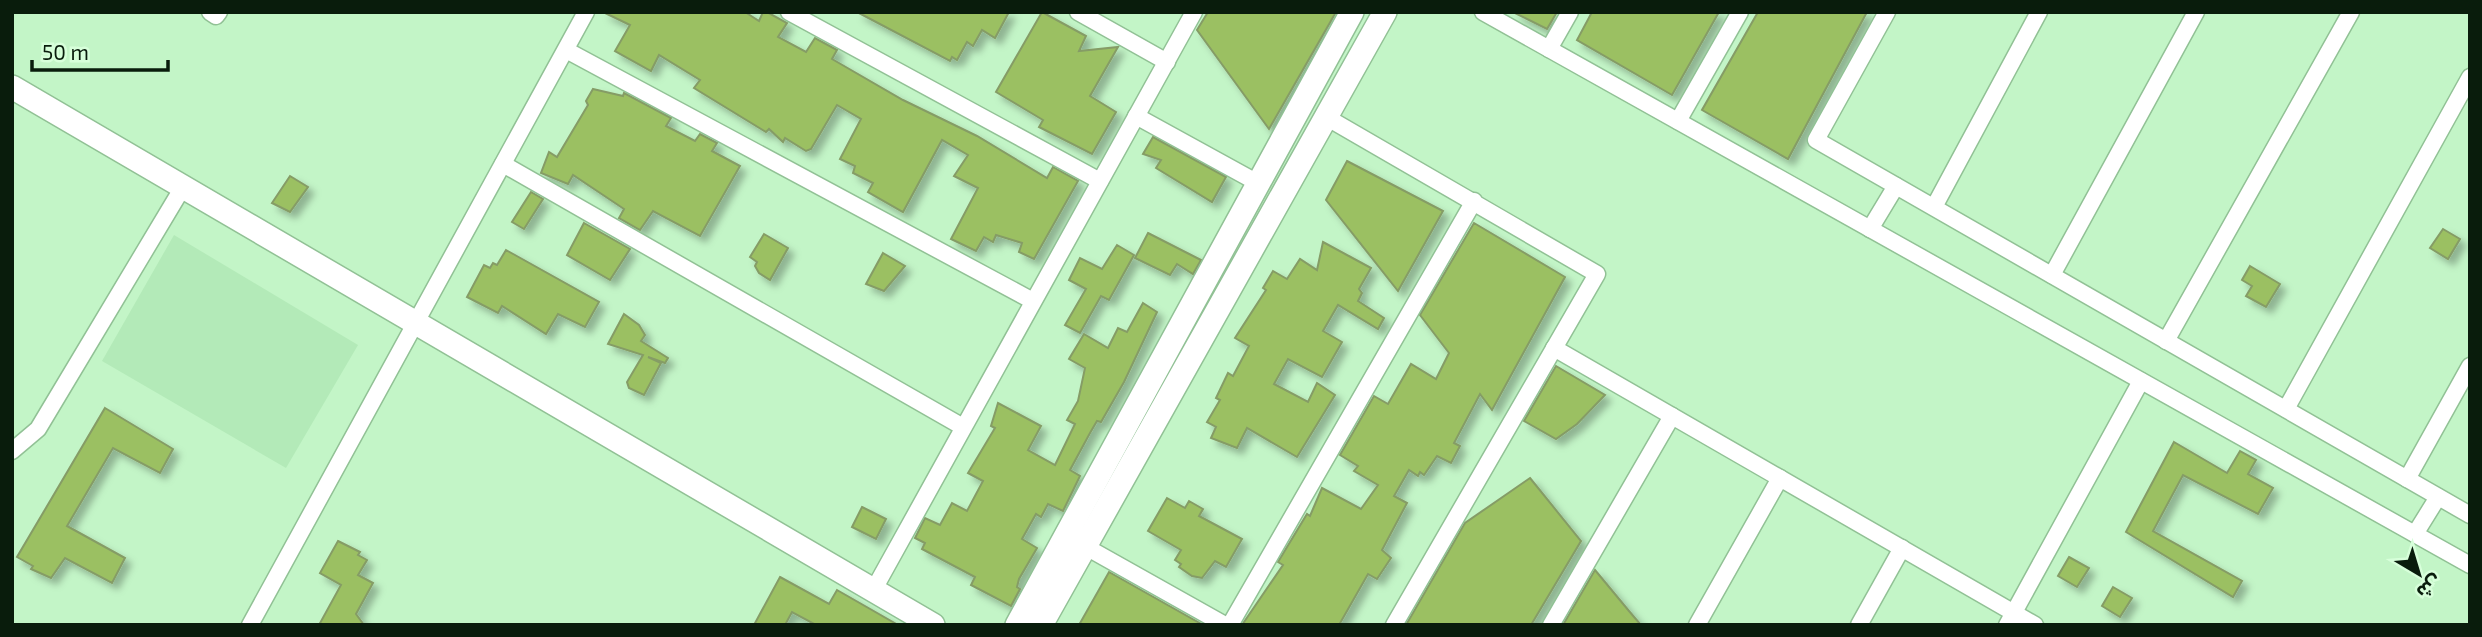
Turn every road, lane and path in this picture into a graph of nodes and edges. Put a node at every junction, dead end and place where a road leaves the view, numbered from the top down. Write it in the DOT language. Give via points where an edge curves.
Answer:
graph roads {
  1 [pos="210,12"];
  2 [pos="219,12"];
  3 [pos="586,12"];
  4 [pos="789,12"];
  5 [pos="1078,12"];
  6 [pos="1194,12"];
  7 [pos="1352,12"];
  8 [pos="1385,12"];
  9 [pos="1483,12"];
  10 [pos="1570,12"];
  11 [pos="1740,12"];
  12 [pos="1887,12"];
  13 [pos="2039,12"];
  14 [pos="2196,12"];
  15 [pos="2351,12"];
  16 [pos="1549,49"];
  17 [pos="566,50"];
  18 [pos="1167,62"];
  19 [pos="2470,77"];
  20 [pos="12,87"];
  21 [pos="1136,116"];
  22 [pos="1326,117"];
  23 [pos="1678,121"];
  24 [pos="503,164"];
  25 [pos="1100,181"];
  26 [pos="1258,183"];
  27 [pos="1896,186"];
  28 [pos="183,187"];
  29 [pos="1474,201"];
  30 [pos="1934,207"];
  31 [pos="1870,229"];
  32 [pos="1230,236"];
  33 [pos="1252,250"];
  34 [pos="2052,275"];
  35 [pos="1207,277"];
  36 [pos="1230,290"];
  37 [pos="1034,301"];
  38 [pos="417,323"];
  39 [pos="2166,341"];
  40 [pos="1554,348"];
  41 [pos="2470,366"];
  42 [pos="2141,381"];
  43 [pos="2286,409"];
  44 [pos="1672,416"];
  45 [pos="963,427"];
  46 [pos="12,451"];
  47 [pos="1780,478"];
  48 [pos="2407,479"];
  49 [pos="2438,497"];
  50 [pos="2470,515"];
  51 [pos="2415,534"];
  52 [pos="1086,547"];
  53 [pos="1902,548"];
  54 [pos="2470,565"];
  55 [pos="873,592"];
  56 [pos="2010,619"];
  57 [pos="250,625"];
  58 [pos="933,625"];
  59 [pos="1017,625"];
  60 [pos="1041,625"];
  61 [pos="1227,625"];
  62 [pos="1394,625"];
  63 [pos="1551,625"];
  64 [pos="1697,625"];
  65 [pos="1858,625"];
  66 [pos="2035,625"];
  1 -- 2 [label="street" via="216,16"];
  3 -- 17 [label="street"];
  4 -- 25 [label="street"];
  5 -- 18 [label="street"];
  6 -- 18 [label="street"];
  7 -- 26 [label="street"];
  8 -- 22 [label="street"];
  9 -- 16 [label="street"];
  10 -- 16 [label="street"];
  11 -- 23 [label="street"];
  12 -- 27 [label="street" via="1816,140"];
  13 -- 30 [label="street"];
  14 -- 34 [label="street"];
  15 -- 39 [label="street"];
  16 -- 23 [label="street"];
  17 -- 24 [label="street"];
  17 -- 37 [label="street"];
  18 -- 21 [label="street"];
  19 -- 43 [label="street"];
  20 -- 28 [label="street"];
  21 -- 25 [label="street"];
  21 -- 26 [label="street"];
  22 -- 29 [label="street"];
  22 -- 33 [label="street"];
  23 -- 31 [label="street"];
  24 -- 38 [label="street"];
  24 -- 45 [label="street"];
  25 -- 37 [label="street"];
  26 -- 32 [label="street"];
  27 -- 30 [label="street"];
  27 -- 31 [label="street"];
  28 -- 38 [label="street"];
  28 -- 46 [label="street" via="38,429"];
  29 -- 40 [label="street" via="1597,274"];
  29 -- 61 [label="street"];
  30 -- 34 [label="street"];
  31 -- 42 [label="street"];
  32 -- 33 [label="street" via="1234,247"];
  32 -- 35 [label="street"];
  33 -- 36 [label="street"];
  34 -- 39 [label="street"];
  35 -- 36 [label="street" via="1220,275"];
  35 -- 59 [label="street"];
  36 -- 52 [label="street"];
  37 -- 45 [label="street"];
  38 -- 55 [label="street"];
  38 -- 57 [label="street"];
  39 -- 43 [label="street"];
  40 -- 44 [label="street"];
  40 -- 62 [label="street"];
  41 -- 48 [label="street"];
  42 -- 51 [label="street"];
  42 -- 56 [label="street"];
  43 -- 48 [label="street"];
  44 -- 47 [label="street"];
  44 -- 63 [label="street"];
  45 -- 55 [label="street"];
  47 -- 53 [label="street"];
  47 -- 64 [label="street"];
  48 -- 49 [label="street"];
  49 -- 50 [label="street"];
  49 -- 51 [label="street"];
  51 -- 54 [label="street"];
  52 -- 60 [label="street"];
  52 -- 61 [label="street"];
  53 -- 56 [label="street"];
  53 -- 65 [label="street"];
  55 -- 58 [label="street"];
  56 -- 66 [label="street"];
}
